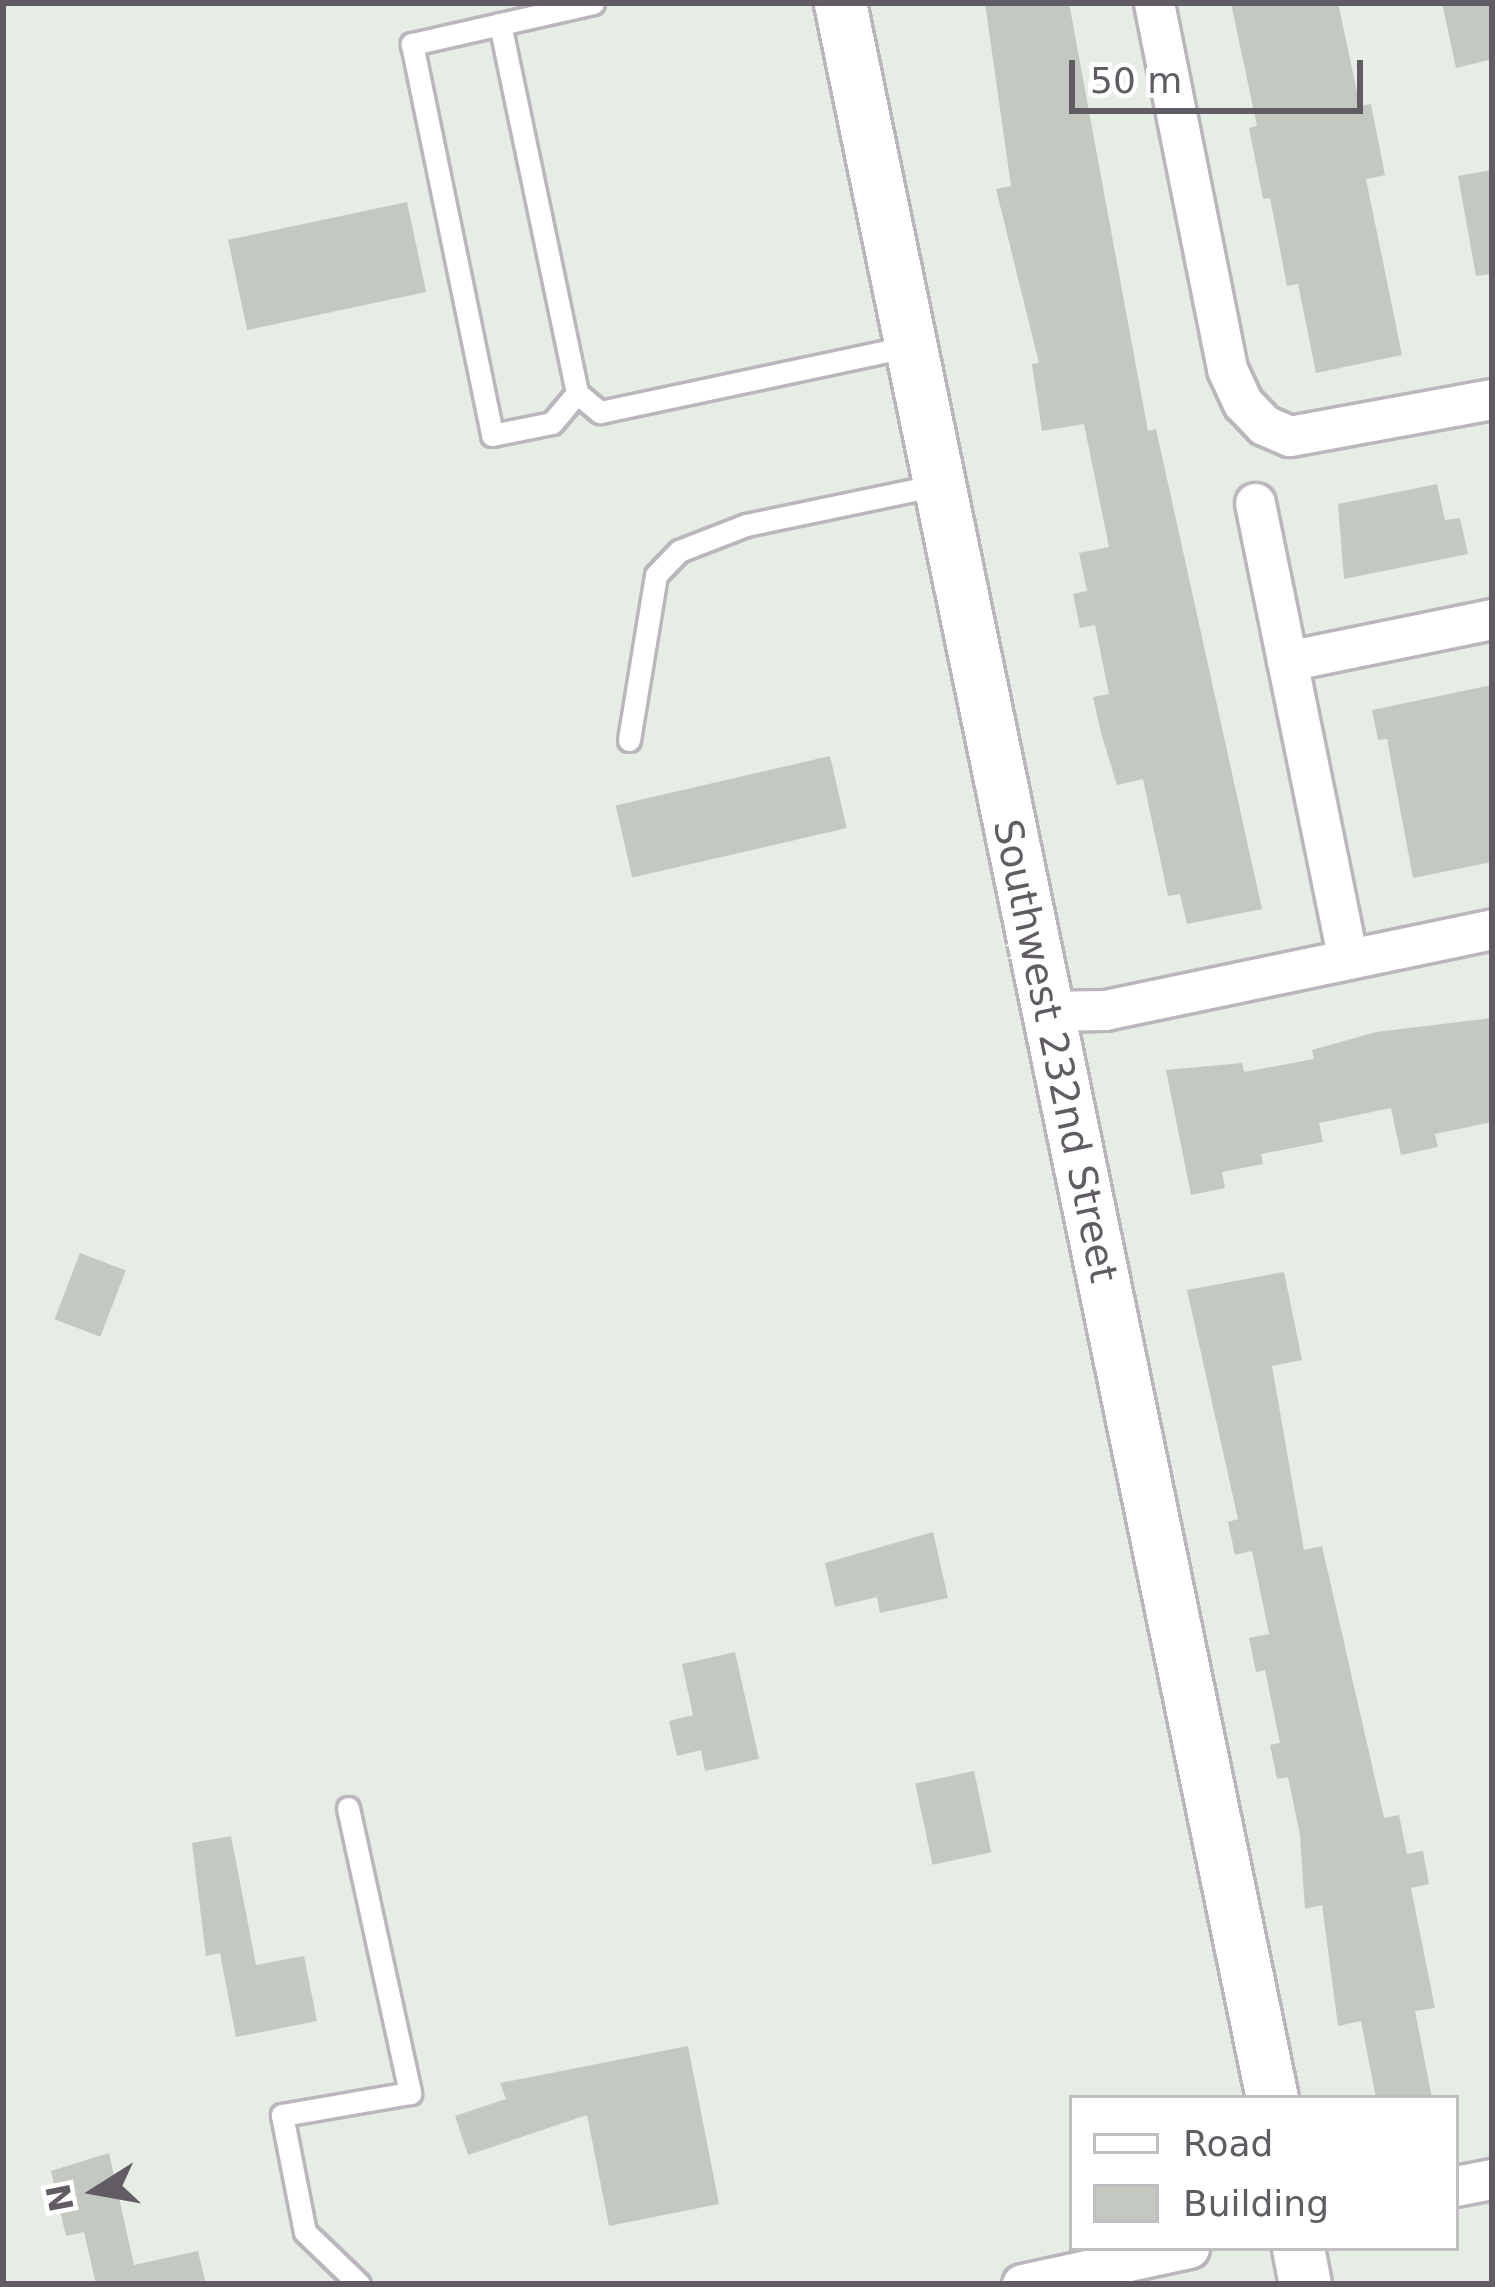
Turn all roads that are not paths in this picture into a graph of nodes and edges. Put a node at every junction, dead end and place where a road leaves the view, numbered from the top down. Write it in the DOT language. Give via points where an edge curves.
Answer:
graph roads {
  1 [pos="593,3"];
  2 [pos="840,3"];
  3 [pos="1154,3"];
  4 [pos="500,24"];
  5 [pos="910,346"];
  6 [pos="577,393"];
  7 [pos="1492,399"];
  8 [pos="938,485"];
  9 [pos="1255,503"];
  10 [pos="1492,619"];
  11 [pos="1287,661"];
  12 [pos="629,740"];
  13 [pos="1492,929"];
  14 [pos="1348,959"];
  15 [pos="1046,1011"];
  16 [pos="348,1808"];
  17 [pos="1271,2095"];
  18 [pos="1492,2179"];
  19 [pos="1459,2185"];
  20 [pos="1175,2251"];
  21 [pos="1299,2251"];
  22 [pos="359,2284"];
  23 [pos="1023,2284"];
  24 [pos="1305,2284"];
  1 -- 4 [label="lane"];
  2 -- 5 [label="street, Southwest 232nd Street"];
  3 -- 7 [label="street" via="1228,368 1264,425 1307,436"];
  4 -- 6 [label="lane"];
  4 -- 6 [label="lane" via="412,44 491,435 552,423"];
  5 -- 6 [label="lane" via="600,412"];
  5 -- 8 [label="street, Southwest 232nd Street"];
  8 -- 12 [label="lane" via="746,525 679,551 656,575"];
  8 -- 15 [label="street, Southwest 232nd Street"];
  9 -- 11 [label="street"];
  10 -- 11 [label="street"];
  11 -- 14 [label="street"];
  13 -- 14 [label="street"];
  14 -- 15 [label="street" via="1105,1010"];
  15 -- 17 [label="street, Southwest 232nd Street"];
  16 -- 22 [label="lane" via="410,2092 283,2115 305,2232"];
  18 -- 19 [label="street"];
  20 -- 23 [label="street"];
  21 -- 24 [label="street"];
}
